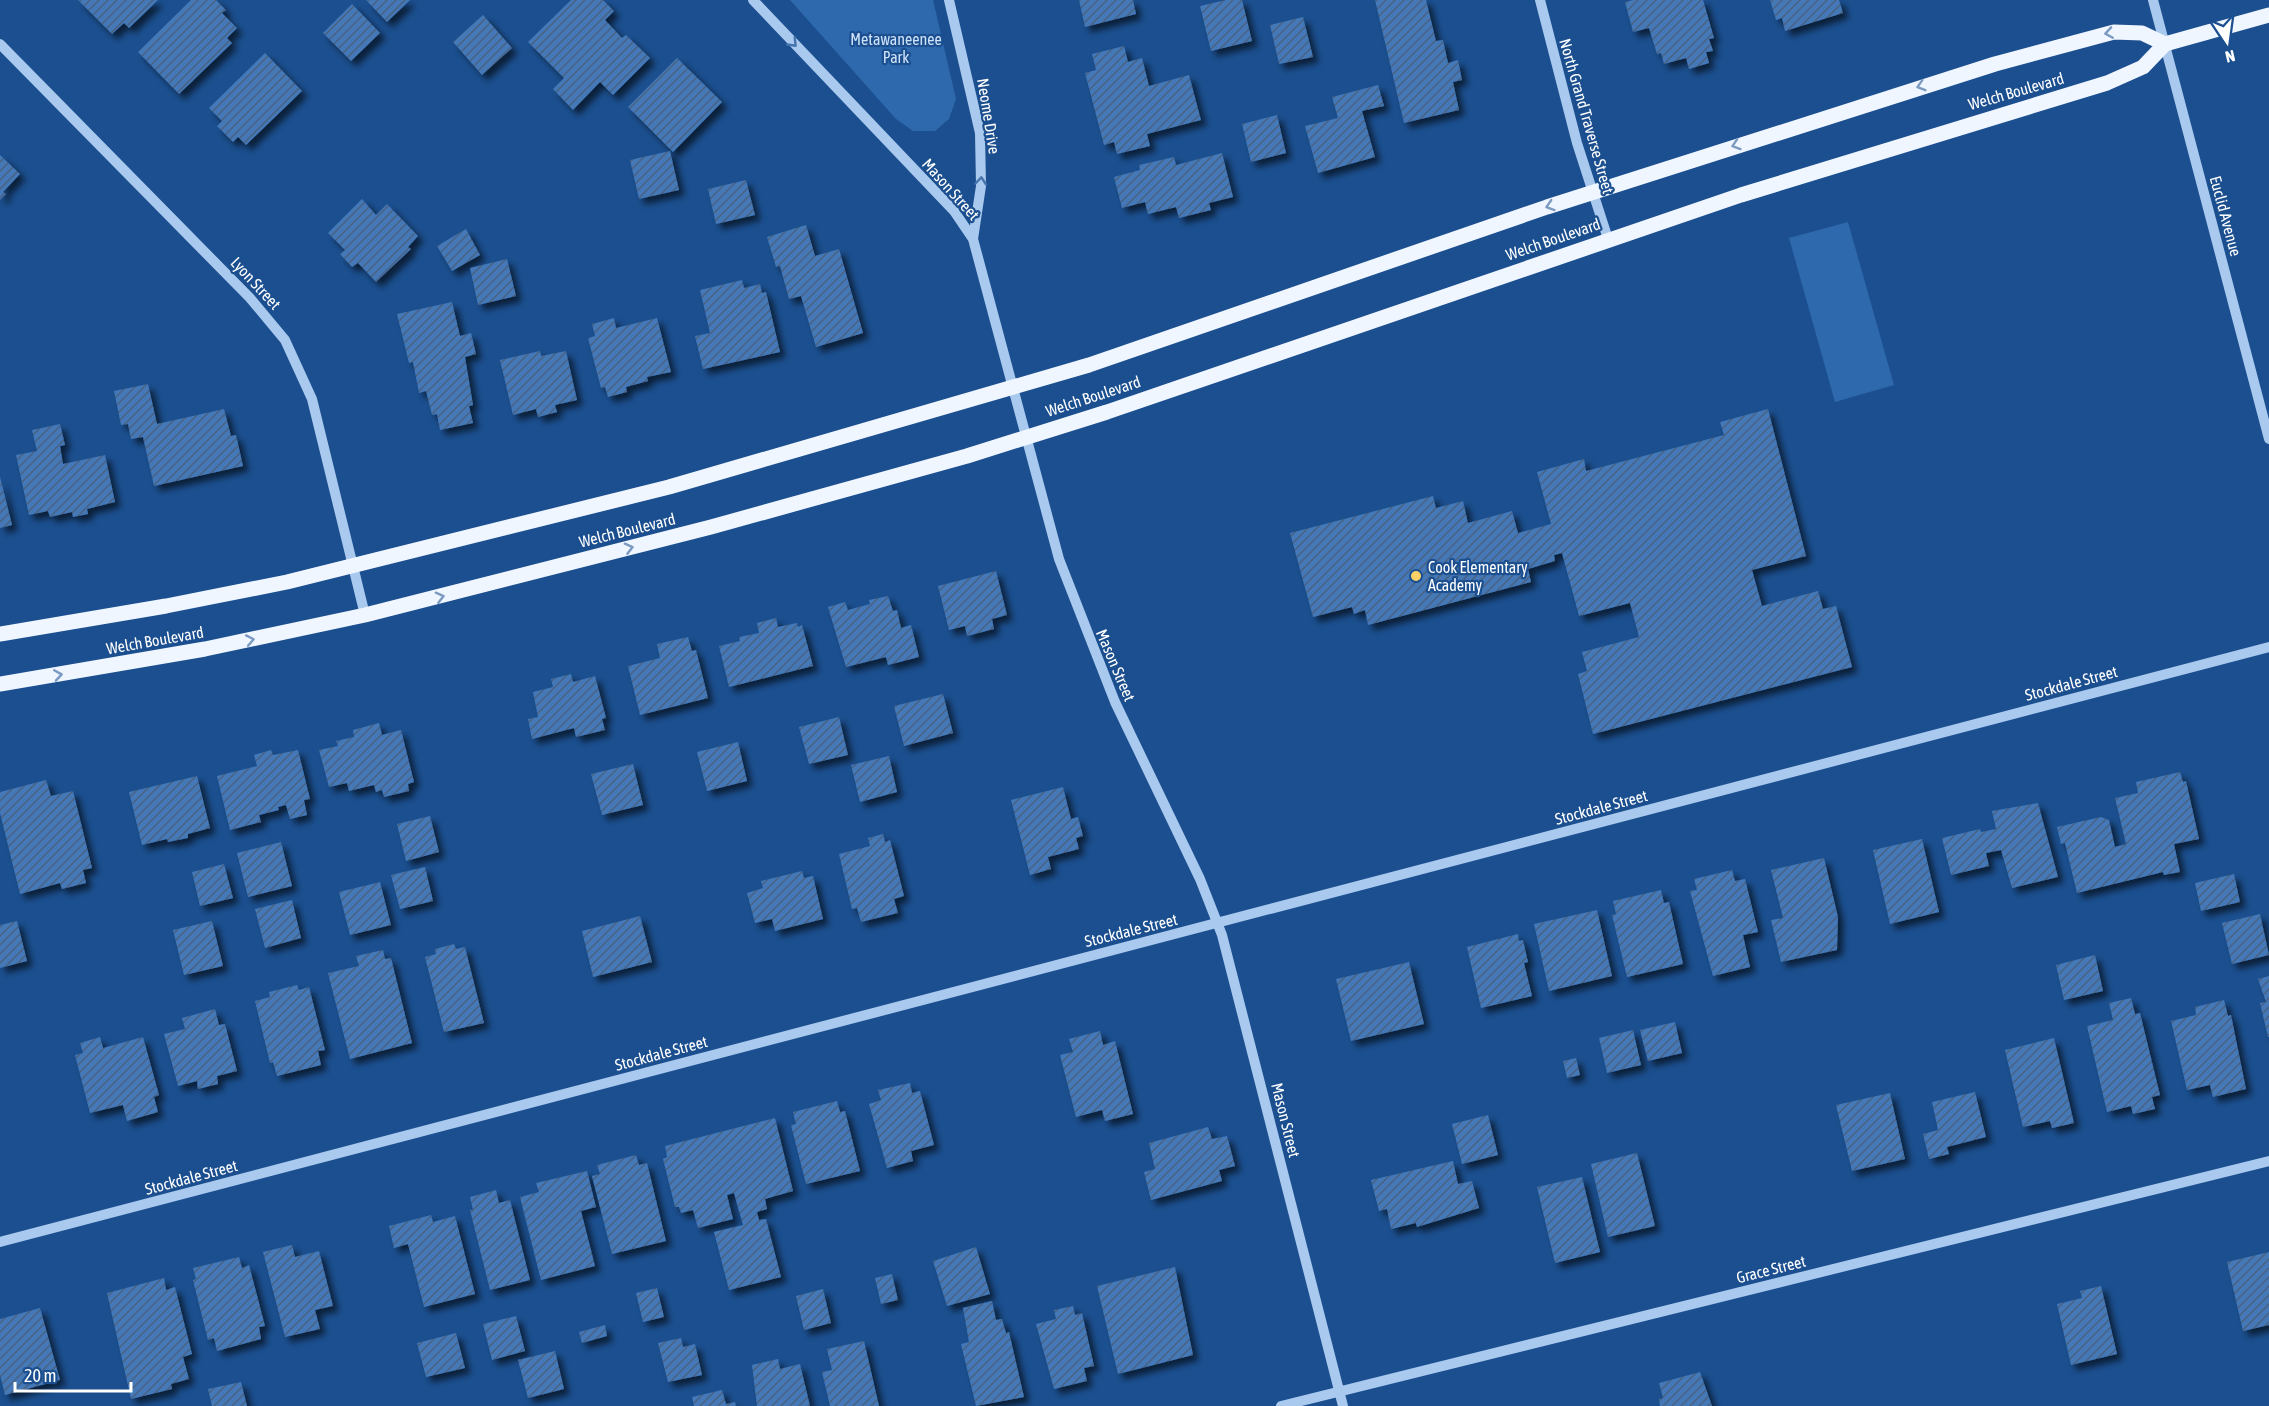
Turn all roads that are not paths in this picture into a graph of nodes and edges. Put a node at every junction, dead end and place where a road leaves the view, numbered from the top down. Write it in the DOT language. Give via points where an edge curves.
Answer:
graph roads {
  1 [pos="753,0"];
  2 [pos="949,0"];
  3 [pos="1540,0"];
  4 [pos="2153,0"];
  5 [pos="2269,15"];
  6 [pos="0,44"];
  7 [pos="2165,44"];
  8 [pos="1592,193"];
  9 [pos="973,239"];
  10 [pos="1608,239"];
  11 [pos="1013,388"];
  12 [pos="1026,437"];
  13 [pos="2269,439"];
  14 [pos="353,565"];
  15 [pos="365,615"];
  16 [pos="0,634"];
  17 [pos="2269,647"];
  18 [pos="0,684"];
  19 [pos="1218,923"];
  20 [pos="2269,1161"];
  21 [pos="0,1242"];
  22 [pos="1339,1392"];
  23 [pos="1281,1406"];
  24 [pos="1343,1406"];
  1 -- 9 [label="street, Mason Street, one-way" via="954,211"];
  9 -- 2 [label="street, Neome Drive, one-way" via="982,170 980,134"];
  3 -- 8 [label="street, North Grand Traverse Street"];
  4 -- 7 [label="street, Euclid Avenue"];
  5 -- 7 [label="main road"];
  6 -- 14 [label="street, Lyon Street" via="250,298 285,340 312,399"];
  7 -- 8 [label="main road, Welch Boulevard, one-way" via="2142,33 2119,31 2093,36 1875,100"];
  7 -- 10 [label="main road, Welch Boulevard" via="2143,67 2125,77 1846,161"];
  7 -- 13 [label="street, Euclid Avenue"];
  8 -- 10 [label="street, North Grand Traverse Street"];
  8 -- 11 [label="main road, Welch Boulevard, one-way"];
  9 -- 11 [label="street, Mason Street"];
  10 -- 12 [label="main road, Welch Boulevard"];
  11 -- 12 [label="street, Mason Street"];
  11 -- 14 [label="main road, Welch Boulevard" via="669,487"];
  15 -- 12 [label="main road, Welch Boulevard, one-way" via="711,527"];
  12 -- 19 [label="street, Mason Street" via="1059,560 1095,657"];
  14 -- 15 [label="street, Lyon Street"];
  14 -- 16 [label="main road, Welch Boulevard" via="177,604"];
  18 -- 15 [label="main road, Welch Boulevard, one-way" via="205,649"];
  17 -- 19 [label="street, Stockdale Street"];
  19 -- 21 [label="street, Stockdale Street"];
  19 -- 22 [label="street, Mason Street"];
  20 -- 22 [label="street, Grace Street"];
  22 -- 23 [label="street, Grace Street"];
  22 -- 24 [label="street, Mason Street"];
}
